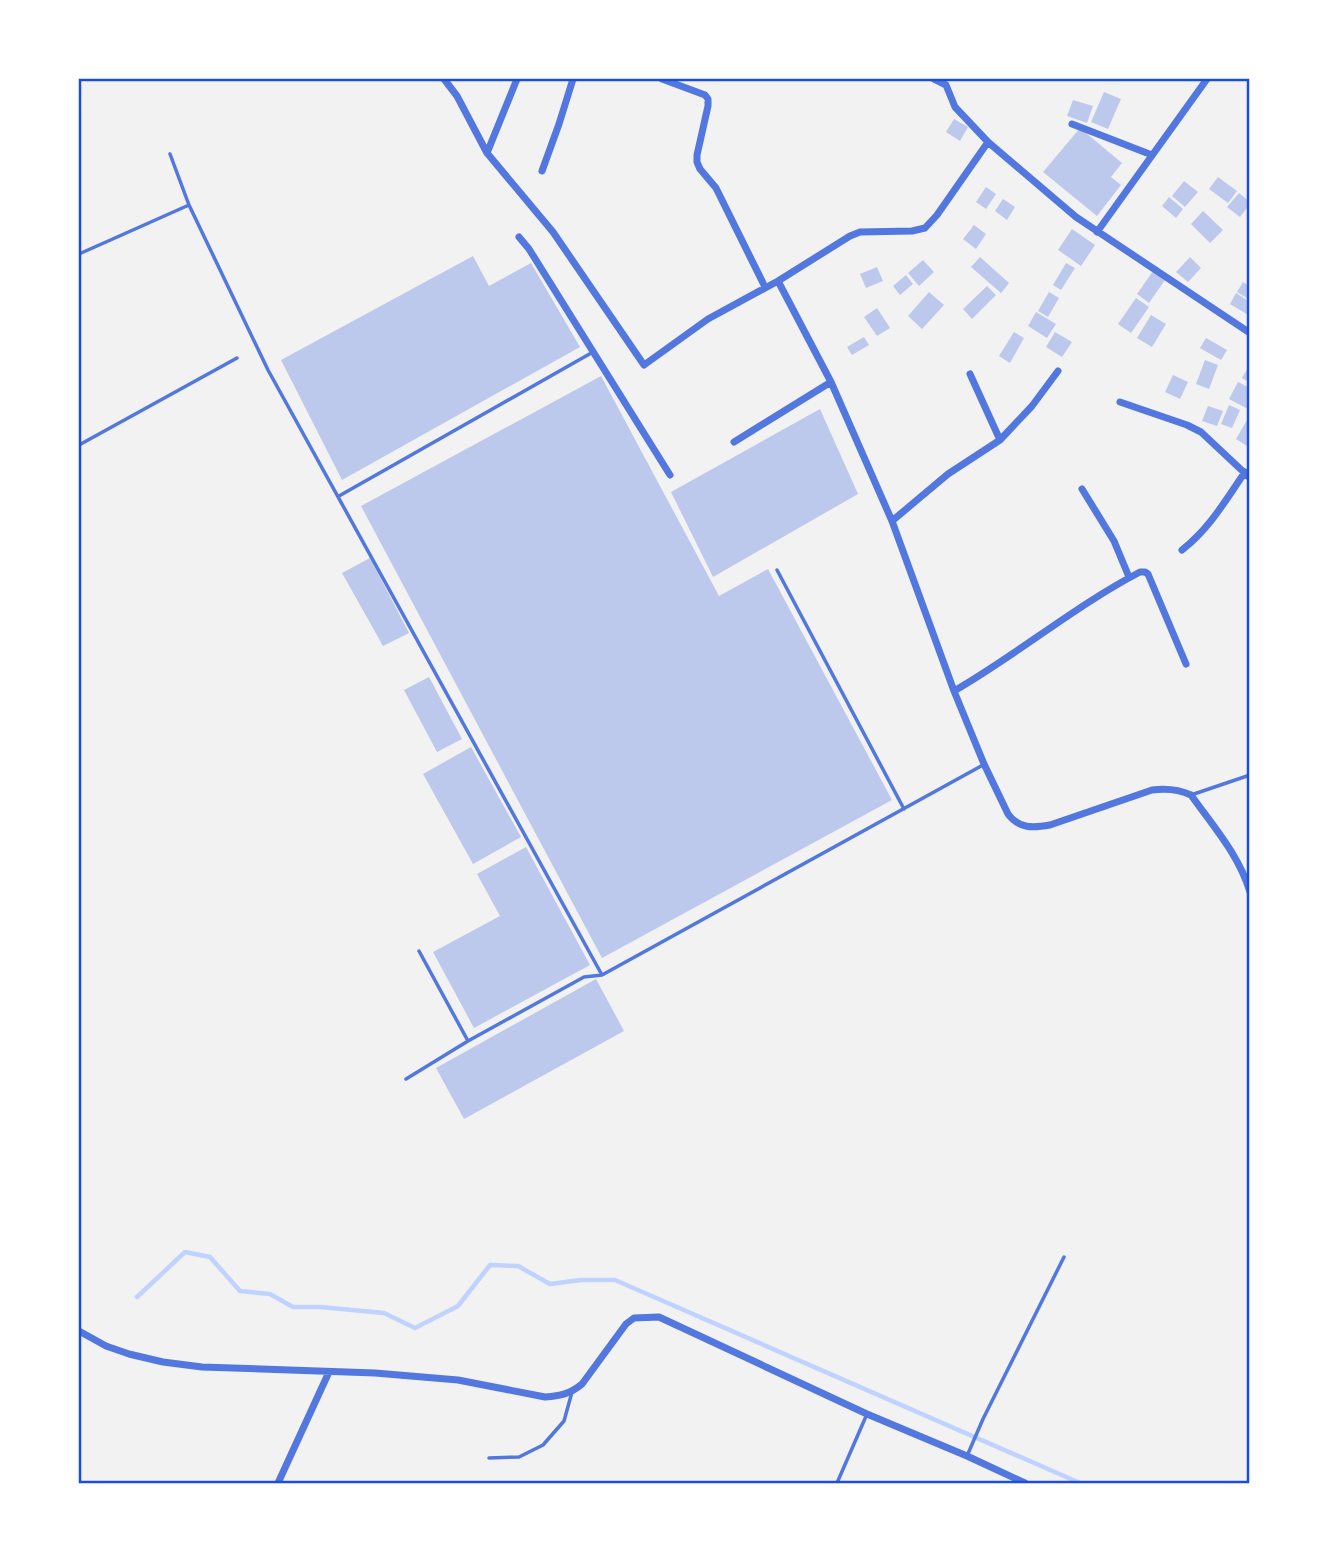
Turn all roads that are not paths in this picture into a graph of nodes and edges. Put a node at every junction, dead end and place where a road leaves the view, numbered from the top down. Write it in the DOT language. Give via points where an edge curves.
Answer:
graph roads {
  1 [pos="444,79"];
  2 [pos="517,79"];
  3 [pos="573,79"];
  4 [pos="662,79"];
  5 [pos="934,79"];
  6 [pos="1207,79"];
  7 [pos="946,82"];
  8 [pos="1072,124"];
  9 [pos="988,142"];
  10 [pos="170,153"];
  11 [pos="487,153"];
  12 [pos="1152,155"];
  13 [pos="542,171"];
  14 [pos="189,205"];
  15 [pos="1097,232"];
  16 [pos="519,237"];
  17 [pos="79,254"];
  18 [pos="778,281"];
  19 [pos="765,287"];
  20 [pos="1250,332"];
  21 [pos="593,352"];
  22 [pos="237,358"];
  23 [pos="1058,371"];
  24 [pos="970,374"];
  25 [pos="831,382"];
  26 [pos="1121,402"];
  27 [pos="999,440"];
  28 [pos="734,442"];
  29 [pos="79,445"];
  30 [pos="670,475"];
  31 [pos="1247,475"];
  32 [pos="1082,489"];
  33 [pos="339,496"];
  34 [pos="892,520"];
  35 [pos="1182,550"];
  36 [pos="777,569"];
  37 [pos="1129,577"];
  38 [pos="1186,664"];
  39 [pos="954,691"];
  40 [pos="984,764"];
  41 [pos="1250,775"];
  42 [pos="1191,795"];
  43 [pos="905,809"];
  44 [pos="1250,892"];
  45 [pos="419,951"];
  46 [pos="602,975"];
  47 [pos="468,1041"];
  48 [pos="407,1079"];
  49 [pos="1063,1257"];
  50 [pos="79,1331"];
  51 [pos="329,1372"];
  52 [pos="572,1392"];
  53 [pos="867,1414"];
  54 [pos="967,1456"];
  55 [pos="489,1458"];
  56 [pos="278,1483"];
  57 [pos="837,1483"];
  58 [pos="1024,1483"];
  1 -- 11 [label="street"];
  2 -- 11 [label="street"];
  3 -- 13 [label="street"];
  4 -- 19 [label="street" via="708,99 697,162 716,188"];
  5 -- 7 [label="street"];
  6 -- 12 [label="street"];
  7 -- 9 [label="street" via="955,107"];
  8 -- 12 [label="street"];
  9 -- 15 [label="street"];
  9 -- 18 [label="street" via="925,228 860,232"];
  10 -- 14 [label="lane"];
  11 -- 19 [label="street" via="553,232 645,365 708,319"];
  12 -- 15 [label="street"];
  14 -- 17 [label="lane"];
  14 -- 33 [label="lane" via="268,370"];
  15 -- 20 [label="street"];
  16 -- 21 [label="street"];
  18 -- 19 [label="street"];
  18 -- 25 [label="street"];
  21 -- 30 [label="street"];
  21 -- 33 [label="lane"];
  22 -- 29 [label="lane"];
  23 -- 27 [label="street"];
  24 -- 27 [label="street"];
  25 -- 28 [label="street"];
  25 -- 34 [label="street"];
  26 -- 31 [label="street" via="1201,432"];
  27 -- 34 [label="street"];
  31 -- 35 [label="street" via="1210,525"];
  32 -- 37 [label="street" via="1114,541"];
  33 -- 46 [label="lane"];
  34 -- 39 [label="street"];
  36 -- 43 [label="lane"];
  37 -- 38 [label="street" via="1148,574"];
  37 -- 39 [label="street"];
  39 -- 40 [label="street"];
  40 -- 42 [label="street" via="1008,814 1029,828 1152,790 1177,789"];
  40 -- 43 [label="lane"];
  41 -- 42 [label="lane"];
  42 -- 44 [label="street" via="1240,865"];
  43 -- 46 [label="lane"];
  45 -- 47 [label="lane"];
  46 -- 47 [label="lane" via="584,977"];
  47 -- 48 [label="lane"];
  49 -- 54 [label="lane"];
  50 -- 51 [label="street" via="106,1346 163,1362"];
  51 -- 52 [label="street" via="457,1380 545,1397"];
  51 -- 56 [label="street"];
  52 -- 53 [label="street" via="626,1324 634,1318 659,1317"];
  52 -- 55 [label="lane" via="564,1421 543,1445 519,1457"];
  53 -- 54 [label="street"];
  53 -- 57 [label="lane"];
  54 -- 58 [label="street"];
}
